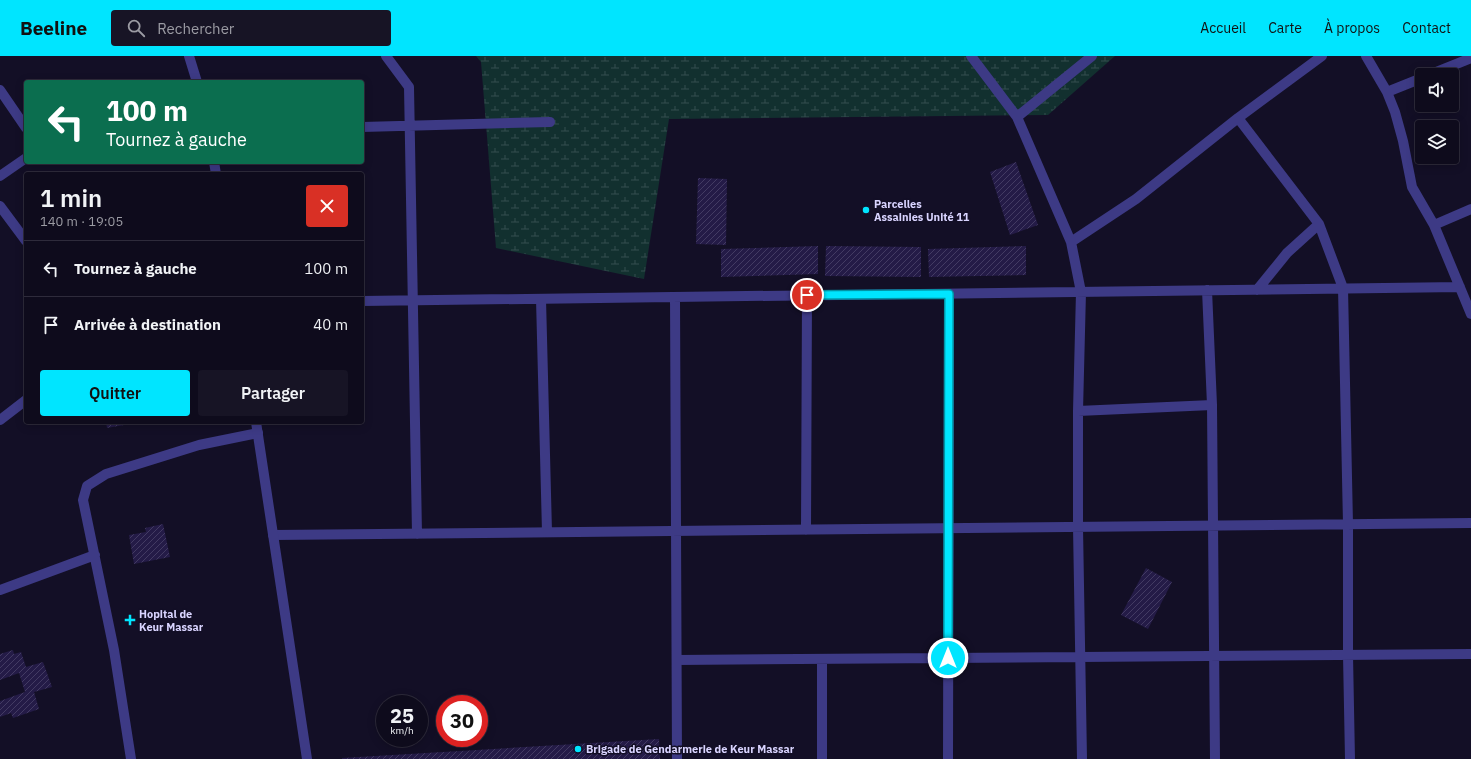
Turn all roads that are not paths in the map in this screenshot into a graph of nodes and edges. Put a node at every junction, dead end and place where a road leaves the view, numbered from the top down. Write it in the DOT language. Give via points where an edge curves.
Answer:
graph roads {
  1 [pos="189,56"];
  2 [pos="386,56"];
  3 [pos="971,56"];
  4 [pos="1092,56"];
  5 [pos="1322,56"];
  6 [pos="1366,56"];
  7 [pos="1471,58"];
  8 [pos="1446,68"];
  9 [pos="196,80"];
  10 [pos="1415,81"];
  11 [pos="0,90"];
  12 [pos="1387,92"];
  13 [pos="1017,117"];
  14 [pos="1238,118"];
  15 [pos="550,122"];
  16 [pos="24,125"];
  17 [pos="410,125"];
  18 [pos="364,126"];
  19 [pos="24,159"];
  20 [pos="0,176"];
  21 [pos="0,206"];
  22 [pos="1471,209"];
  23 [pos="1319,224"];
  24 [pos="1434,225"];
  25 [pos="24,238"];
  26 [pos="1071,242"];
  27 [pos="1460,287"];
  28 [pos="1343,288"];
  29 [pos="1207,290"];
  30 [pos="1257,290"];
  31 [pos="1081,292"];
  32 [pos="949,294"];
  33 [pos="807,295"];
  34 [pos="675,297"];
  35 [pos="541,299"];
  36 [pos="364,301"];
  37 [pos="413,301"];
  38 [pos="1471,314"];
  39 [pos="24,402"];
  40 [pos="1212,405"];
  41 [pos="1078,411"];
  42 [pos="0,420"];
  43 [pos="256,424"];
  44 [pos="258,434"];
  45 [pos="1471,523"];
  46 [pos="1348,524"];
  47 [pos="1212,526"];
  48 [pos="1078,527"];
  49 [pos="949,528"];
  50 [pos="806,530"];
  51 [pos="676,531"];
  52 [pos="547,532"];
  53 [pos="417,534"];
  54 [pos="273,535"];
  55 [pos="96,555"];
  56 [pos="0,590"];
  57 [pos="1471,654"];
  58 [pos="1215,656"];
  59 [pos="1348,656"];
  60 [pos="1081,657"];
  61 [pos="948,658"];
  62 [pos="822,659"];
  63 [pos="677,660"];
  64 [pos="131,759"];
  65 [pos="307,759"];
  66 [pos="677,759"];
  67 [pos="822,759"];
  68 [pos="948,759"];
  69 [pos="1082,759"];
  70 [pos="1216,759"];
  71 [pos="1350,759"];
  1 -- 9 [label="street"];
  2 -- 17 [label="street" via="409,87"];
  3 -- 13 [label="street"];
  4 -- 13 [label="street"];
  5 -- 14 [label="street"];
  6 -- 12 [label="street"];
  7 -- 8 [label="street"];
  10 -- 12 [label="street"];
  11 -- 16 [label="street"];
  12 -- 24 [label="street" via="1403,141 1412,187"];
  13 -- 26 [label="street"];
  14 -- 23 [label="street"];
  14 -- 26 [label="street" via="1136,199"];
  15 -- 17 [label="street"];
  17 -- 18 [label="street"];
  17 -- 37 [label="street"];
  19 -- 20 [label="street"];
  21 -- 25 [label="street"];
  22 -- 24 [label="street"];
  23 -- 28 [label="street"];
  23 -- 30 [label="street" via="1288,253"];
  24 -- 27 [label="street"];
  26 -- 31 [label="street"];
  27 -- 28 [label="street"];
  27 -- 38 [label="street"];
  28 -- 30 [label="street"];
  28 -- 46 [label="street"];
  29 -- 30 [label="street"];
  29 -- 31 [label="street"];
  29 -- 40 [label="street"];
  31 -- 32 [label="street"];
  31 -- 41 [label="street"];
  32 -- 33 [label="street"];
  32 -- 49 [label="street"];
  33 -- 34 [label="street"];
  33 -- 50 [label="street"];
  34 -- 35 [label="street"];
  34 -- 51 [label="street"];
  35 -- 37 [label="street"];
  35 -- 52 [label="street"];
  36 -- 37 [label="street"];
  37 -- 53 [label="street"];
  39 -- 42 [label="street"];
  40 -- 41 [label="street"];
  40 -- 47 [label="street"];
  41 -- 48 [label="street"];
  43 -- 44 [label="street"];
  44 -- 54 [label="street"];
  44 -- 55 [label="street" via="199,445 106,474 87,486 83,500"];
  45 -- 46 [label="street"];
  46 -- 47 [label="street"];
  46 -- 59 [label="street"];
  47 -- 48 [label="street"];
  47 -- 58 [label="street"];
  48 -- 49 [label="street"];
  48 -- 60 [label="street"];
  49 -- 50 [label="street"];
  49 -- 61 [label="street"];
  50 -- 51 [label="street"];
  51 -- 52 [label="street"];
  51 -- 63 [label="street"];
  52 -- 53 [label="street"];
  53 -- 54 [label="street"];
  54 -- 65 [label="street"];
  55 -- 56 [label="street"];
  55 -- 64 [label="street"];
  57 -- 59 [label="street"];
  58 -- 59 [label="street"];
  58 -- 60 [label="street"];
  58 -- 70 [label="street"];
  59 -- 71 [label="street"];
  60 -- 61 [label="street"];
  60 -- 69 [label="street"];
  61 -- 62 [label="street"];
  61 -- 68 [label="street"];
  62 -- 63 [label="street"];
  62 -- 67 [label="street"];
  63 -- 66 [label="street"];
}
